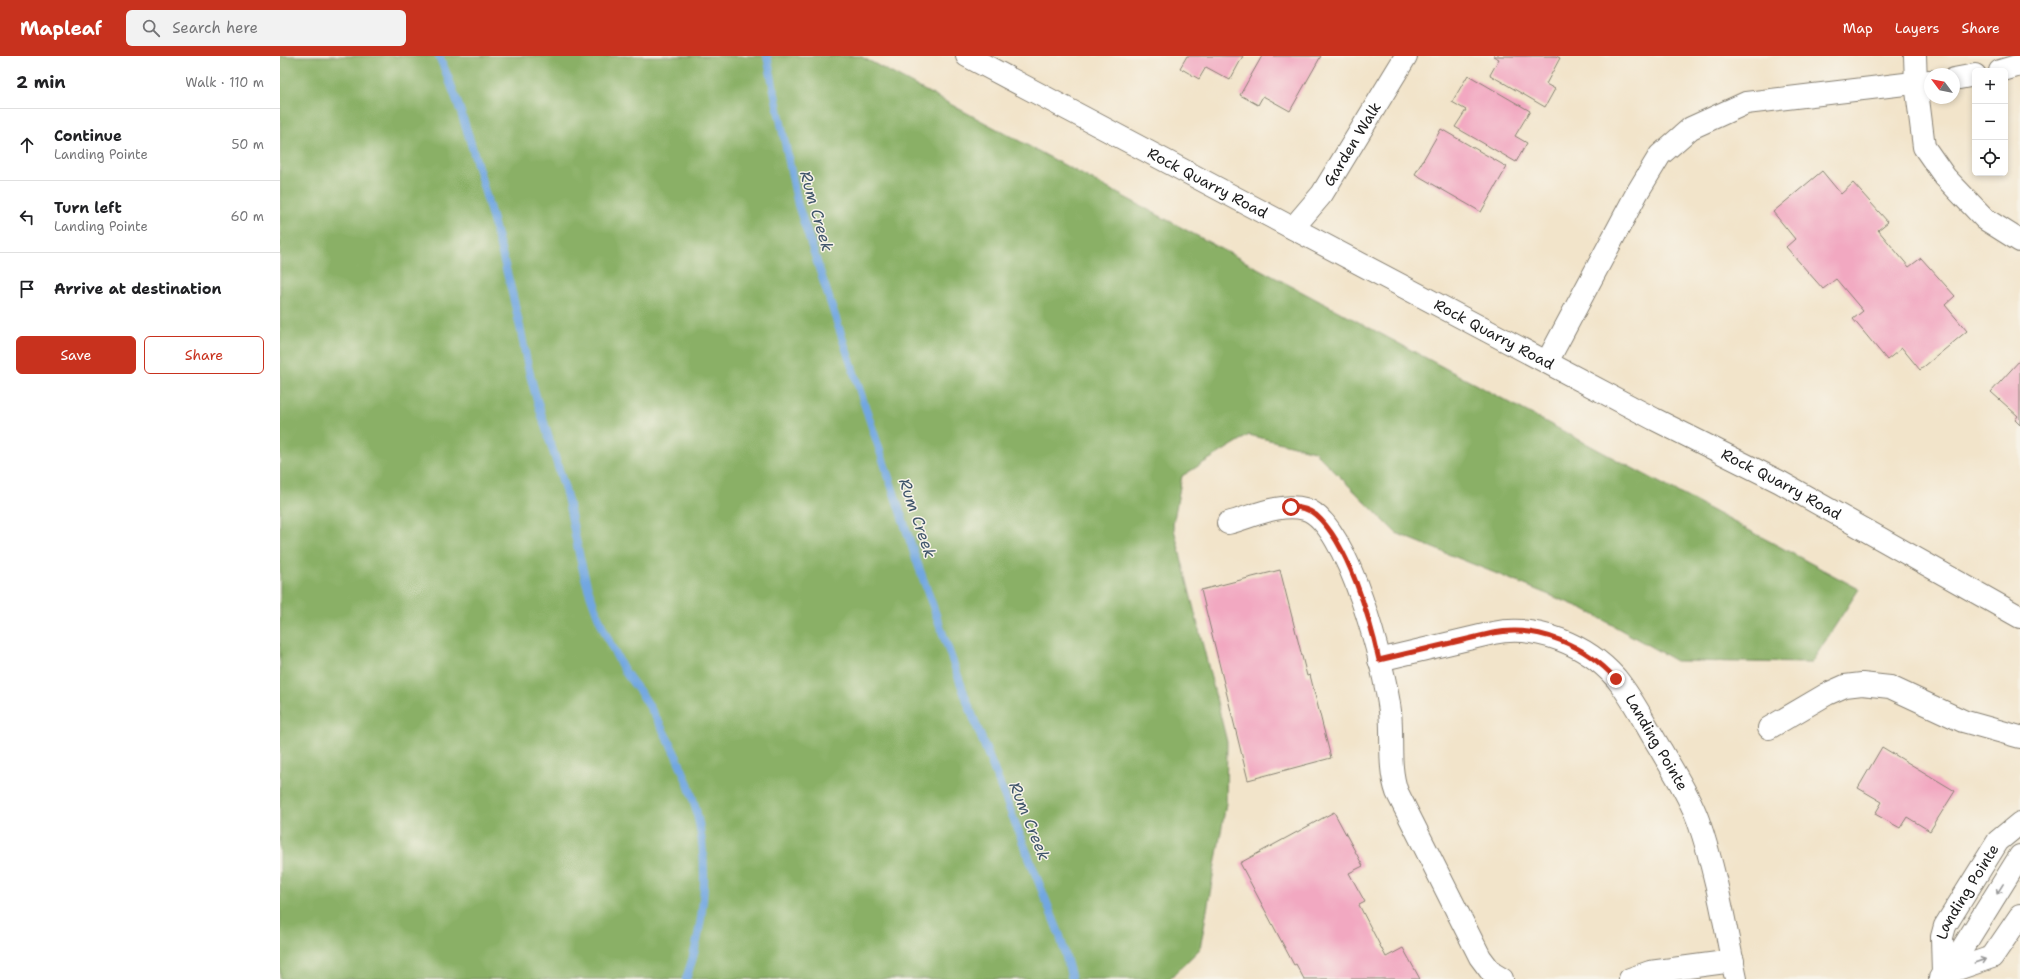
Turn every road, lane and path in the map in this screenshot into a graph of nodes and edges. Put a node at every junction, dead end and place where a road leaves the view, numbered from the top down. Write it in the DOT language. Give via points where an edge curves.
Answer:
graph roads {
  1 [pos="967,56"];
  2 [pos="1406,56"];
  3 [pos="1915,56"];
  4 [pos="2020,65"];
  5 [pos="2008,69"];
  6 [pos="1972,76"];
  7 [pos="1960,78"];
  8 [pos="1923,82"];
  9 [pos="1293,228"];
  10 [pos="2020,241"];
  11 [pos="1547,362"];
  12 [pos="1228,523"];
  13 [pos="2020,617"];
  14 [pos="1379,660"];
  15 [pos="1769,728"];
  16 [pos="2020,736"];
  17 [pos="2020,822"];
  18 [pos="2020,856"];
  19 [pos="2020,916"];
  20 [pos="1734,970"];
  21 [pos="1941,977"];
  22 [pos="1502,979"];
  23 [pos="1630,979"];
  1 -- 9 [label="street, Rock Quarry Road"];
  2 -- 9 [label="street, Garden Walk" via="1322,194"];
  3 -- 8 [label="street"];
  4 -- 5 [label="street"];
  6 -- 7 [label="street"];
  8 -- 10 [label="street" via="1924,147 1945,177 1985,219"];
  8 -- 11 [label="street" via="1746,103 1691,128 1660,155"];
  9 -- 11 [label="street, Rock Quarry Road"];
  11 -- 13 [label="street, Rock Quarry Road" via="1780,482"];
  12 -- 14 [label="street" via="1291,507 1307,509 1316,515 1332,536 1349,566 1366,610"];
  14 -- 20 [label="street, Landing Pointe" via="1499,632 1525,630 1558,640 1607,668 1630,698 1697,818"];
  14 -- 22 [label="street" via="1390,711 1391,770 1396,792 1480,957 1492,973"];
  15 -- 16 [label="street" via="1827,694 1845,686 1862,684 1890,687 1963,721"];
  17 -- 21 [label="street, Landing Pointe" via="1998,841 1945,926 1942,937"];
  18 -- 21 [label="street, Landing Pointe, one-way" via="1957,957"];
  21 -- 19 [label="street, one-way" via="1992,957"];
  20 -- 23 [label="street, Landing Pointe" via="1650,972"];
}
